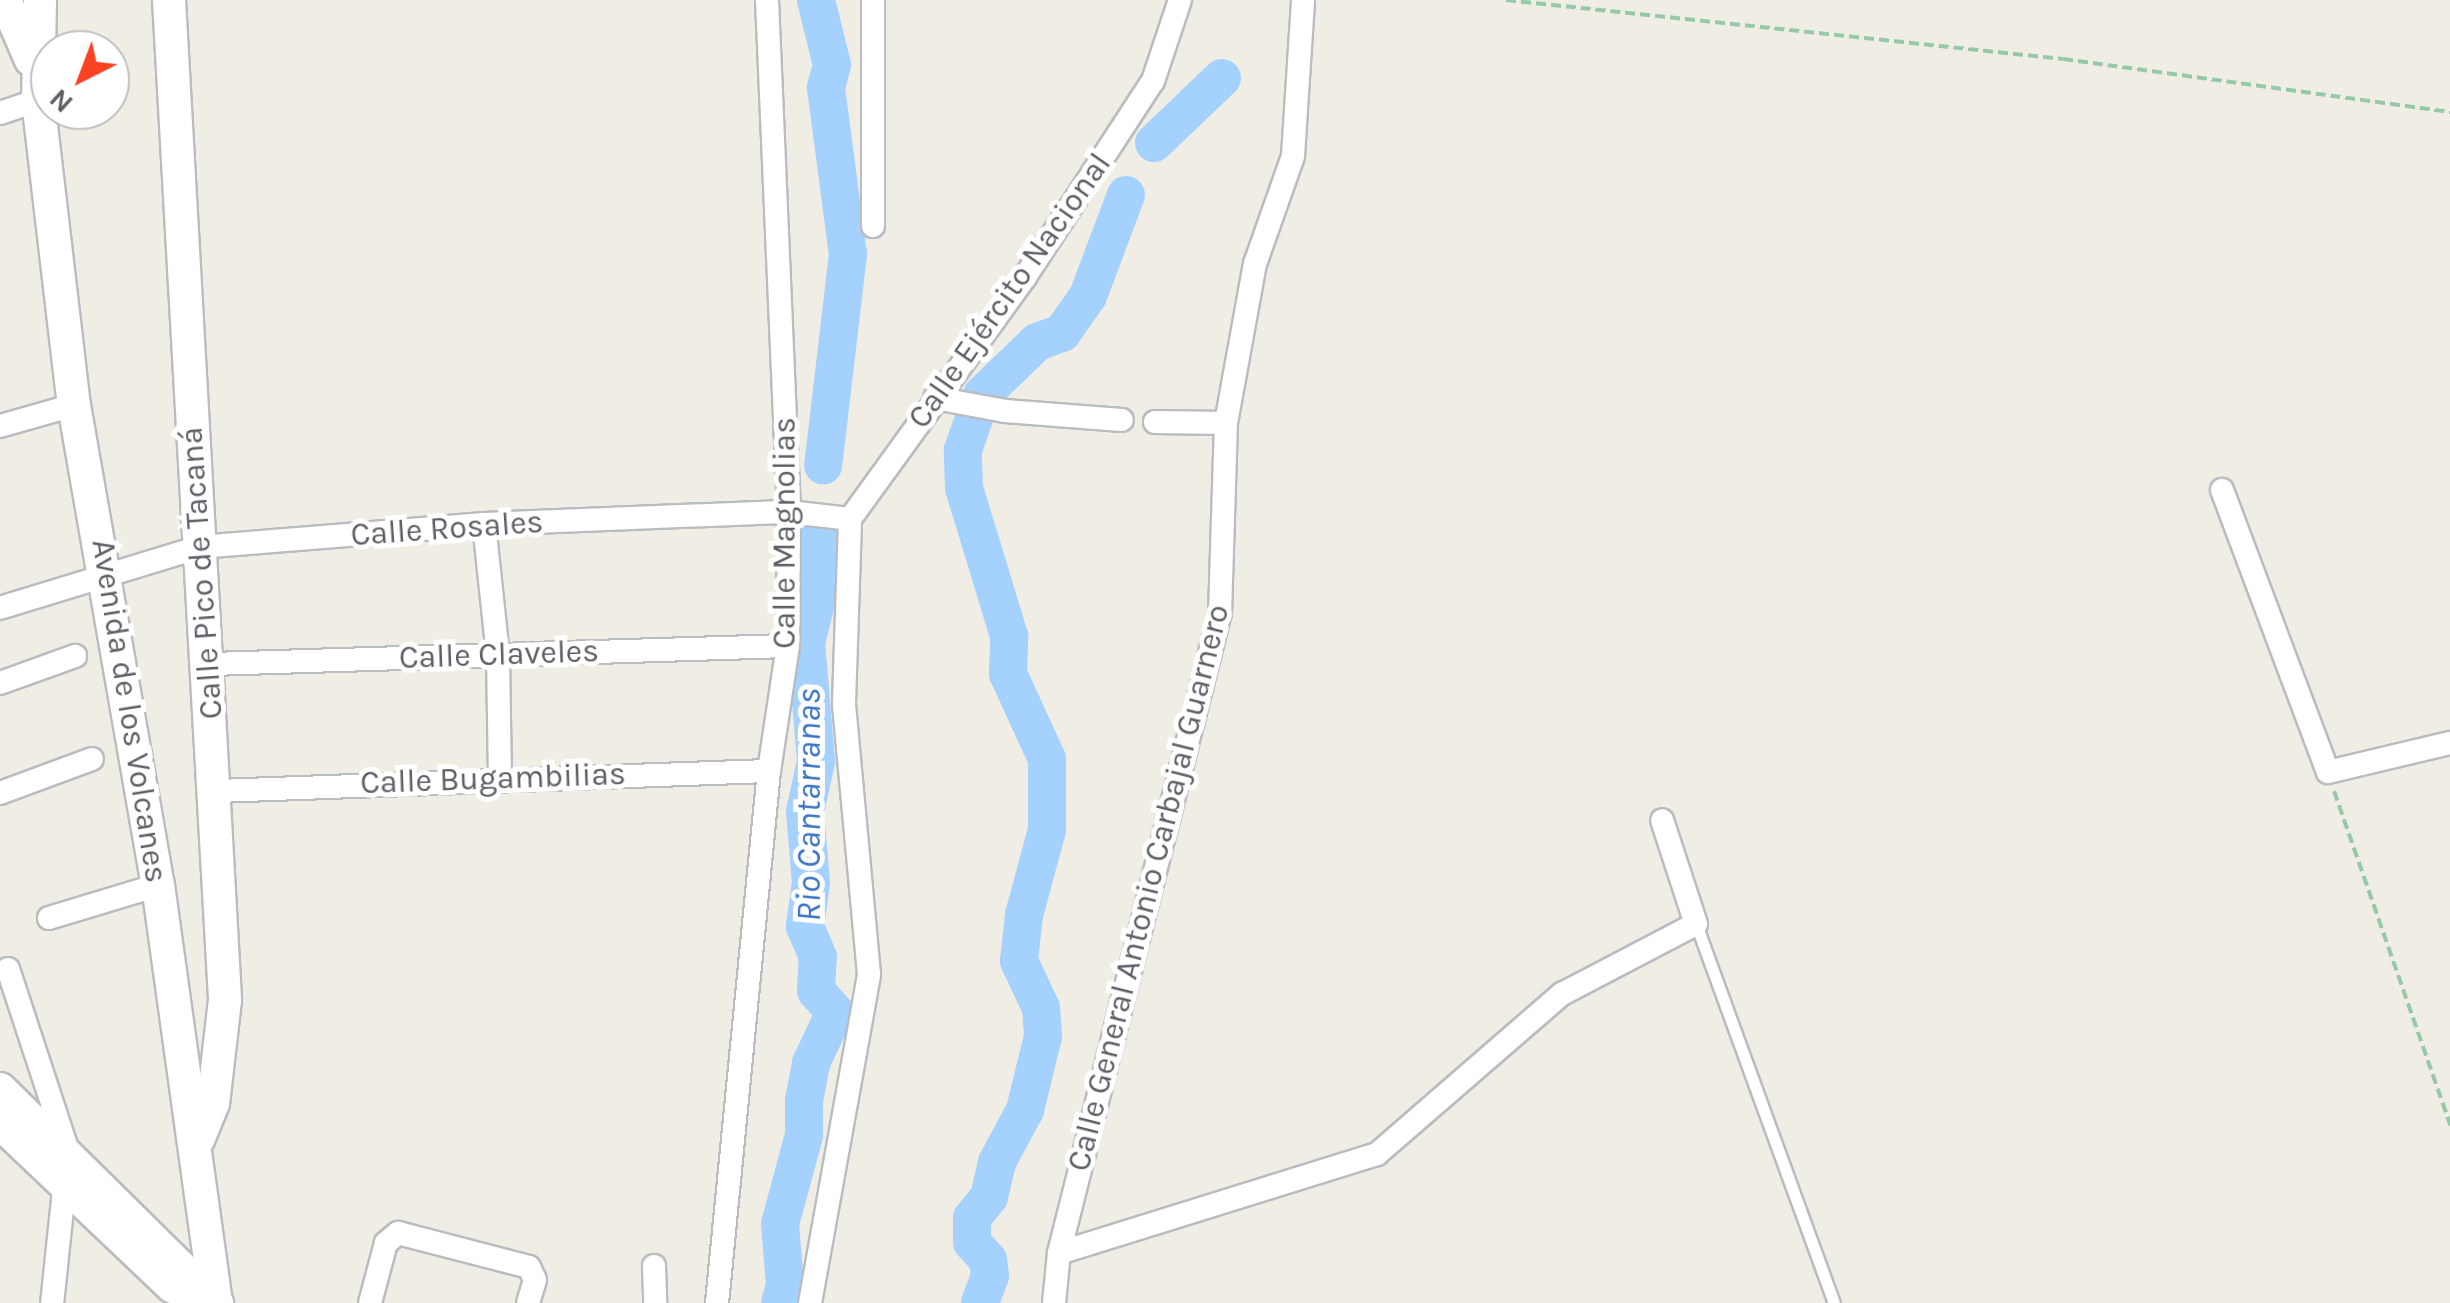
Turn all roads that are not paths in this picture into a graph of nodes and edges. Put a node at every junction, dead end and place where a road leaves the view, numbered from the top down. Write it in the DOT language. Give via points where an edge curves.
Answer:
graph roads {
  1 [pos="5,0"];
  2 [pos="40,0"];
  3 [pos="168,0"];
  4 [pos="767,0"];
  5 [pos="873,0"];
  6 [pos="1180,0"];
  7 [pos="1303,0"];
  8 [pos="39,30"];
  9 [pos="30,73"];
  10 [pos="30,100"];
  11 [pos="0,113"];
  12 [pos="42,130"];
  13 [pos="872,226"];
  14 [pos="935,398"];
  15 [pos="74,405"];
  16 [pos="1122,420"];
  17 [pos="1155,422"];
  18 [pos="1226,423"];
  19 [pos="0,426"];
  20 [pos="2222,490"];
  21 [pos="789,512"];
  22 [pos="850,519"];
  23 [pos="484,524"];
  24 [pos="200,547"];
  25 [pos="108,571"];
  26 [pos="0,608"];
  27 [pos="788,646"];
  28 [pos="498,654"];
  29 [pos="75,656"];
  30 [pos="211,664"];
  31 [pos="0,683"];
  32 [pos="2450,744"];
  33 [pos="92,759"];
  34 [pos="769,771"];
  35 [pos="500,776"];
  36 [pos="217,791"];
  37 [pos="0,793"];
  38 [pos="1662,820"];
  39 [pos="158,885"];
  40 [pos="49,918"];
  41 [pos="1696,924"];
  42 [pos="8,968"];
  43 [pos="0,1089"];
  44 [pos="0,1123"];
  45 [pos="197,1142"];
  46 [pos="68,1152"];
  47 [pos="65,1189"];
  48 [pos="1060,1253"];
  49 [pos="654,1266"];
  50 [pos="52,1303"];
  51 [pos="200,1303"];
  52 [pos="216,1303"];
  53 [pos="370,1303"];
  54 [pos="528,1303"];
  55 [pos="655,1303"];
  56 [pos="717,1303"];
  57 [pos="810,1303"];
  58 [pos="1054,1303"];
  59 [pos="1834,1303"];
  1 -- 9 [label="street"];
  2 -- 8 [label="street"];
  3 -- 24 [label="street, Calle Pico de Tacaná"];
  4 -- 21 [label="street, Calle Magnolias"];
  5 -- 13 [label="street"];
  6 -- 14 [label="street, Calle Ejército Nacional" via="1153,80 1025,277"];
  7 -- 18 [label="street, Calle General Antonio Carbajal Guarnero" via="1293,156 1255,264"];
  10 -- 11 [label="street"];
  12 -- 15 [label="street, Avenida de los Volcanes"];
  14 -- 16 [label="street"];
  14 -- 22 [label="street, Calle Ejército Nacional"];
  15 -- 19 [label="street"];
  15 -- 25 [label="street, Avenida de los Volcanes"];
  17 -- 18 [label="street"];
  18 -- 48 [label="street, Calle General Antonio Carbajal Guarnero" via="1220,613"];
  20 -- 32 [label="street" via="2328,772"];
  21 -- 22 [label="street"];
  21 -- 23 [label="street, Calle Rosales"];
  21 -- 27 [label="street, Calle Magnolias"];
  22 -- 57 [label="street" via="844,703 868,974"];
  23 -- 24 [label="street, Calle Rosales"];
  23 -- 28 [label="street"];
  24 -- 25 [label="street, Calle Rosales"];
  24 -- 30 [label="street, Calle Pico de Tacaná"];
  25 -- 26 [label="street, Calle Rosales"];
  25 -- 39 [label="street, Avenida de los Volcanes"];
  27 -- 28 [label="street, Calle Claveles"];
  27 -- 34 [label="street, Calle Magnolias"];
  28 -- 30 [label="street, Calle Claveles"];
  28 -- 35 [label="street"];
  29 -- 31 [label="street"];
  30 -- 36 [label="street, Calle Pico de Tacaná"];
  33 -- 37 [label="street"];
  34 -- 35 [label="street, Calle Bugambilias"];
  34 -- 56 [label="street, Calle Magnolias"];
  35 -- 36 [label="street, Calle Bugambilias"];
  36 -- 45 [label="street, Calle Pico de Tacaná" via="225,1000 214,1103"];
  38 -- 41 [label="street"];
  39 -- 40 [label="street"];
  39 -- 45 [label="street, Avenida de los Volcanes"];
  41 -- 48 [label="street" via="1562,994 1377,1154"];
  41 -- 59 [label="lane"];
  42 -- 46 [label="street"];
  43 -- 46 [label="street"];
  44 -- 47 [label="street"];
  45 -- 52 [label="street, Avenida de los Volcanes"];
  46 -- 47 [label="street"];
  46 -- 52 [label="street"];
  47 -- 50 [label="street"];
  47 -- 51 [label="street" via="172,1286"];
  48 -- 58 [label="street, Calle General Antonio Carbajal Guarnero"];
  49 -- 55 [label="street"];
  53 -- 54 [label="street" via="391,1235 534,1272"];
}
